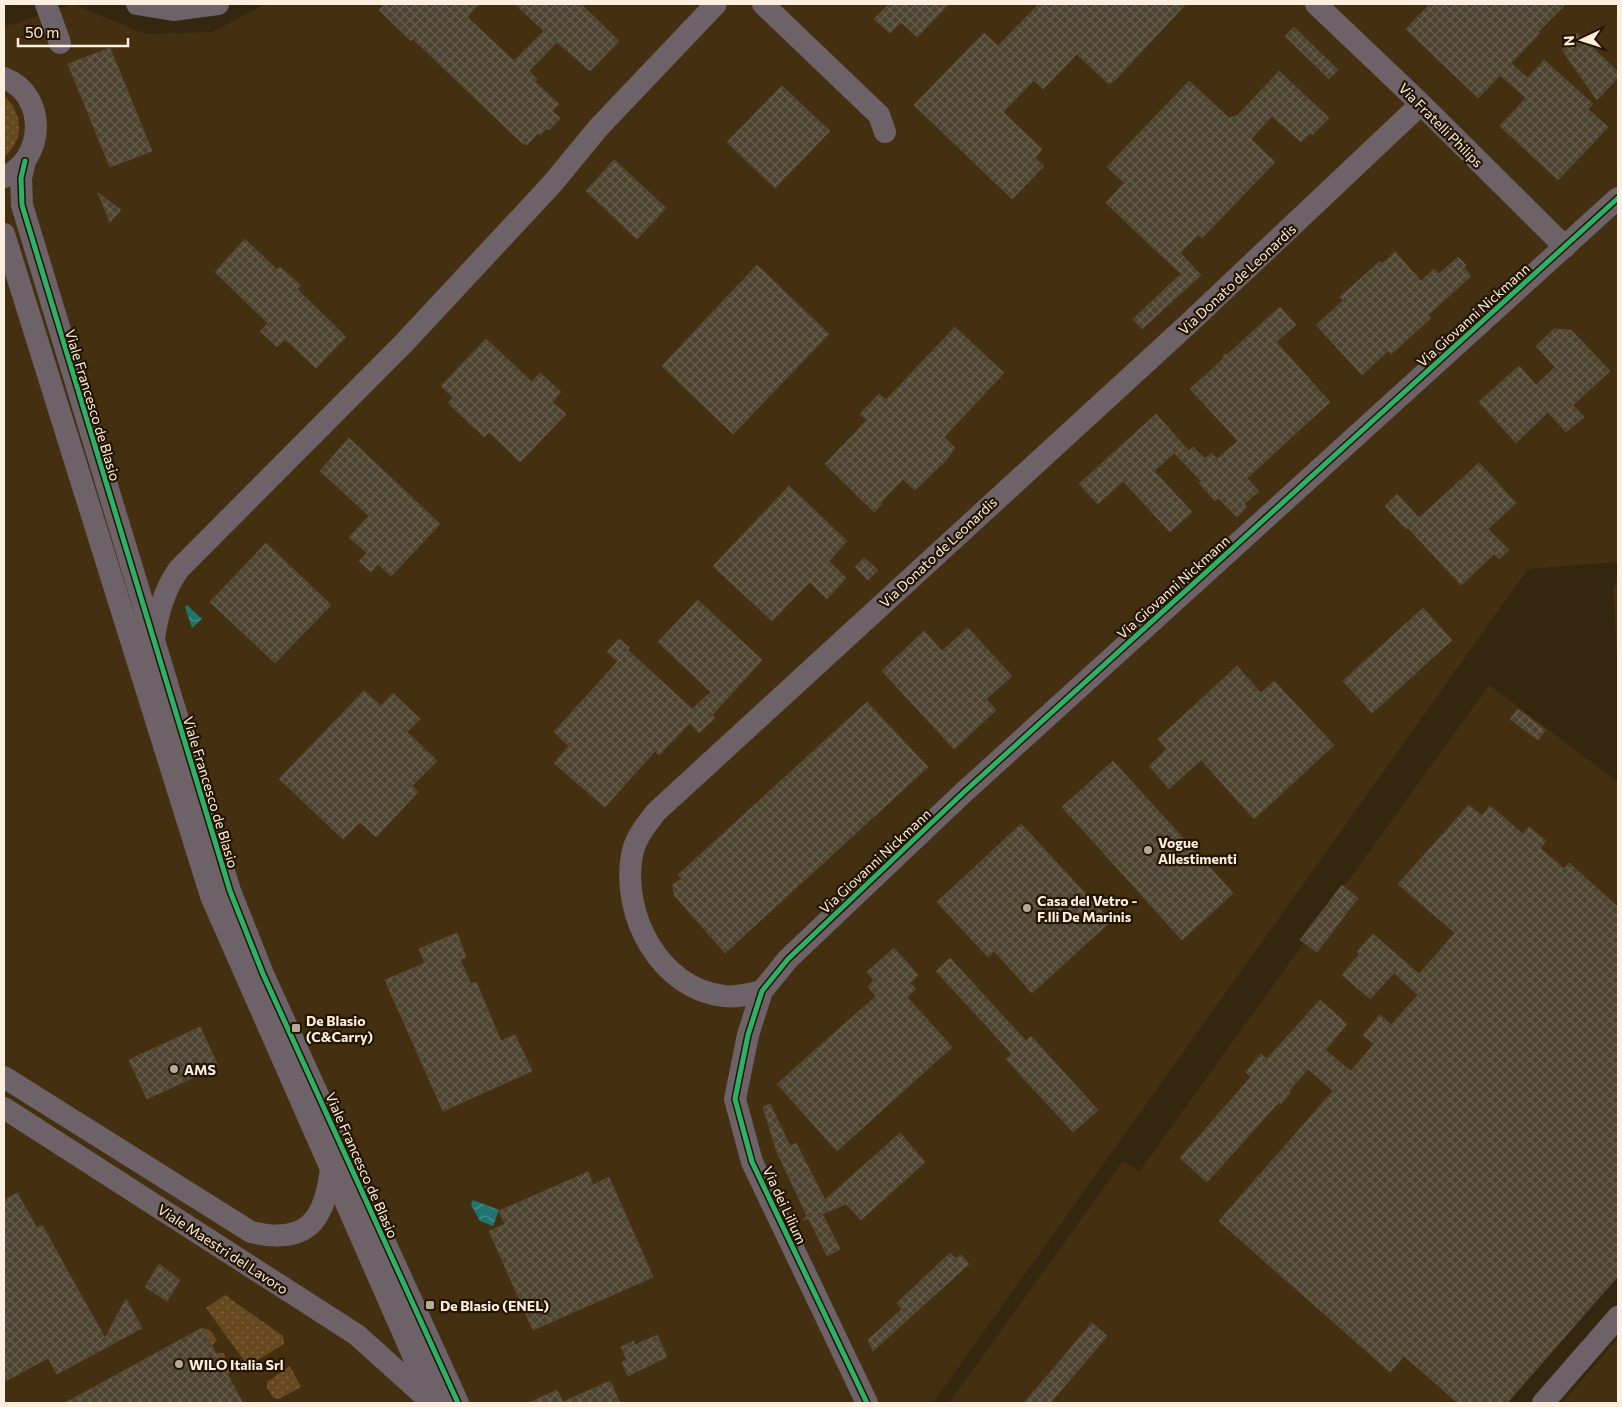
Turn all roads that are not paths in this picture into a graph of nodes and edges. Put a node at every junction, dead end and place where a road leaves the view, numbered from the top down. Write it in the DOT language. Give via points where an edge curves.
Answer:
graph roads {
  1 [pos="46,4"];
  2 [pos="137,4"];
  3 [pos="218,4"];
  4 [pos="716,4"];
  5 [pos="763,4"];
  6 [pos="1316,4"];
  7 [pos="60,43"];
  8 [pos="4,78"];
  9 [pos="1421,104"];
  10 [pos="885,132"];
  11 [pos="26,161"];
  12 [pos="4,177"];
  13 [pos="1618,198"];
  14 [pos="4,234"];
  15 [pos="1565,247"];
  16 [pos="153,641"];
  17 [pos="759,998"];
  18 [pos="4,1077"];
  19 [pos="4,1108"];
  20 [pos="330,1168"];
  21 [pos="1618,1317"];
  22 [pos="433,1403"];
  23 [pos="458,1403"];
  24 [pos="866,1403"];
  25 [pos="1543,1403"];
  1 -- 7 [label="street"];
  2 -- 3 [label="street" via="173,10"];
  4 -- 16 [label="street" via="599,127 552,184 404,343 179,569 169,583 160,607"];
  5 -- 10 [label="street" via="879,115"];
  6 -- 9 [label="street, Via Fratelli Philips"];
  8 -- 11 [label="street, Viale Francesco de Blasio" via="21,89 36,117 37,132"];
  9 -- 15 [label="street, Via Fratelli Philips"];
  9 -- 17 [label="street, Via Donato de Leonardis" via="1188,325 656,812 640,834 632,855 631,877 636,913 659,960 672,974 705,992 726,997"];
  11 -- 12 [label="street"];
  11 -- 16 [label="street, Viale Francesco de Blasio" via="21,178 22,205"];
  13 -- 15 [label="street, Via Giovanni Nickmann"];
  14 -- 20 [label="street" via="211,896"];
  15 -- 17 [label="street, Via Giovanni Nickmann" via="963,793 788,959"];
  16 -- 23 [label="street, Viale Francesco de Blasio" via="238,910 263,974"];
  17 -- 24 [label="street, Via dei Lilium" via="735,1099 742,1126 752,1162"];
  18 -- 20 [label="street, Viale Maestri del Lavoro" via="251,1232 273,1237 293,1235 310,1227 328,1192"];
  19 -- 22 [label="street, Viale Maestri del Lavoro" via="357,1334"];
  20 -- 22 [label="street"];
  21 -- 25 [label="street"];
}
